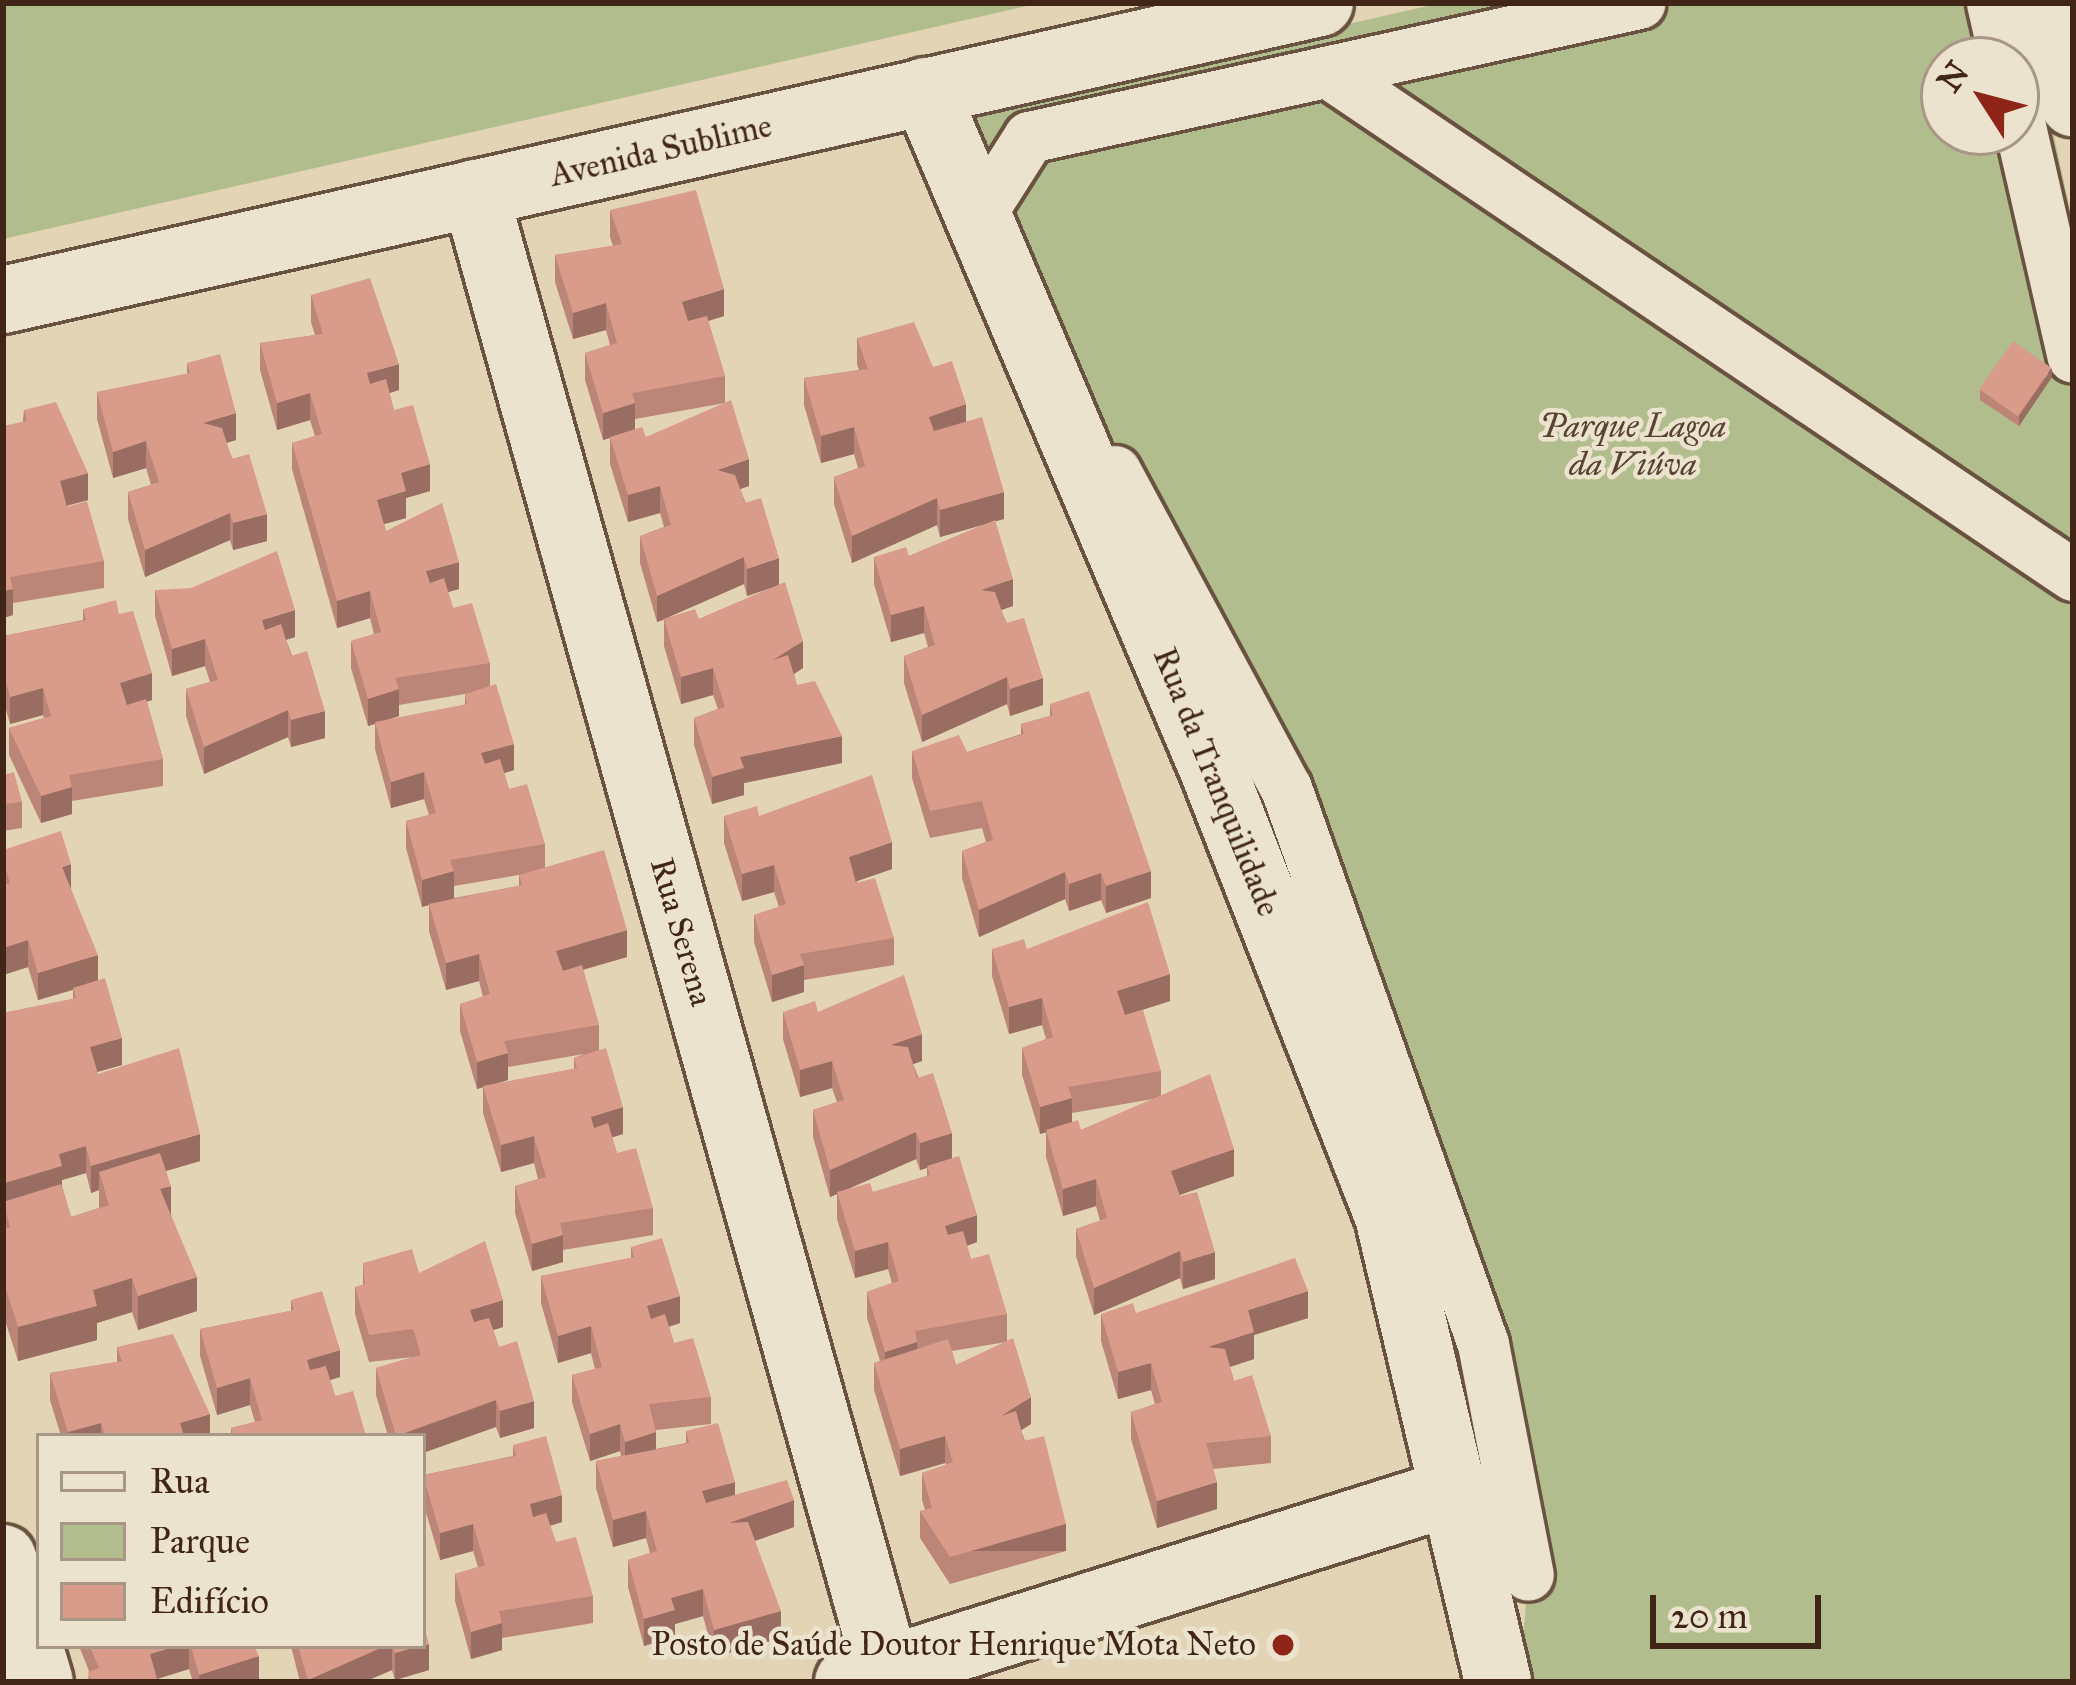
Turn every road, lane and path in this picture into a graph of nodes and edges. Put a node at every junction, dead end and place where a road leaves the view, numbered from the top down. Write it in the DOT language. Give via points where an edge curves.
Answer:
graph roads {
  1 [pos="1320,3"];
  2 [pos="1639,3"];
  3 [pos="1992,3"];
  4 [pos="2050,3"];
  5 [pos="2000,36"];
  6 [pos="1328,72"];
  7 [pos="925,92"];
  8 [pos="2073,103"];
  9 [pos="2027,156"];
  10 [pos="475,193"];
  11 [pos="978,217"];
  12 [pos="3,300"];
  13 [pos="2073,357"];
  14 [pos="2073,575"];
  15 [pos="1459,1490"];
  16 [pos="3,1558"];
  17 [pos="1528,1575"];
  18 [pos="875,1678"];
  19 [pos="40,1682"];
  20 [pos="1498,1682"];
  1 -- 7 [label="street, Avenida Sublime"];
  2 -- 6 [label="street"];
  3 -- 5 [label="street"];
  4 -- 8 [label="street"];
  6 -- 11 [label="street" via="1029,136"];
  6 -- 14 [label="street"];
  7 -- 10 [label="street, Avenida Sublime"];
  7 -- 11 [label="street, Rua da Tranquilidade"];
  9 -- 13 [label="street"];
  10 -- 12 [label="street, Avenida Sublime"];
  10 -- 18 [label="street, Rua Serena"];
  11 -- 15 [label="street, Rua da Tranquilidade" via="1388,1216"];
  11 -- 17 [label="street" via="1286,788 1484,1344"];
  15 -- 18 [label="street"];
  15 -- 20 [label="street, Rua da Tranquilidade"];
  16 -- 19 [label="street"];
}
